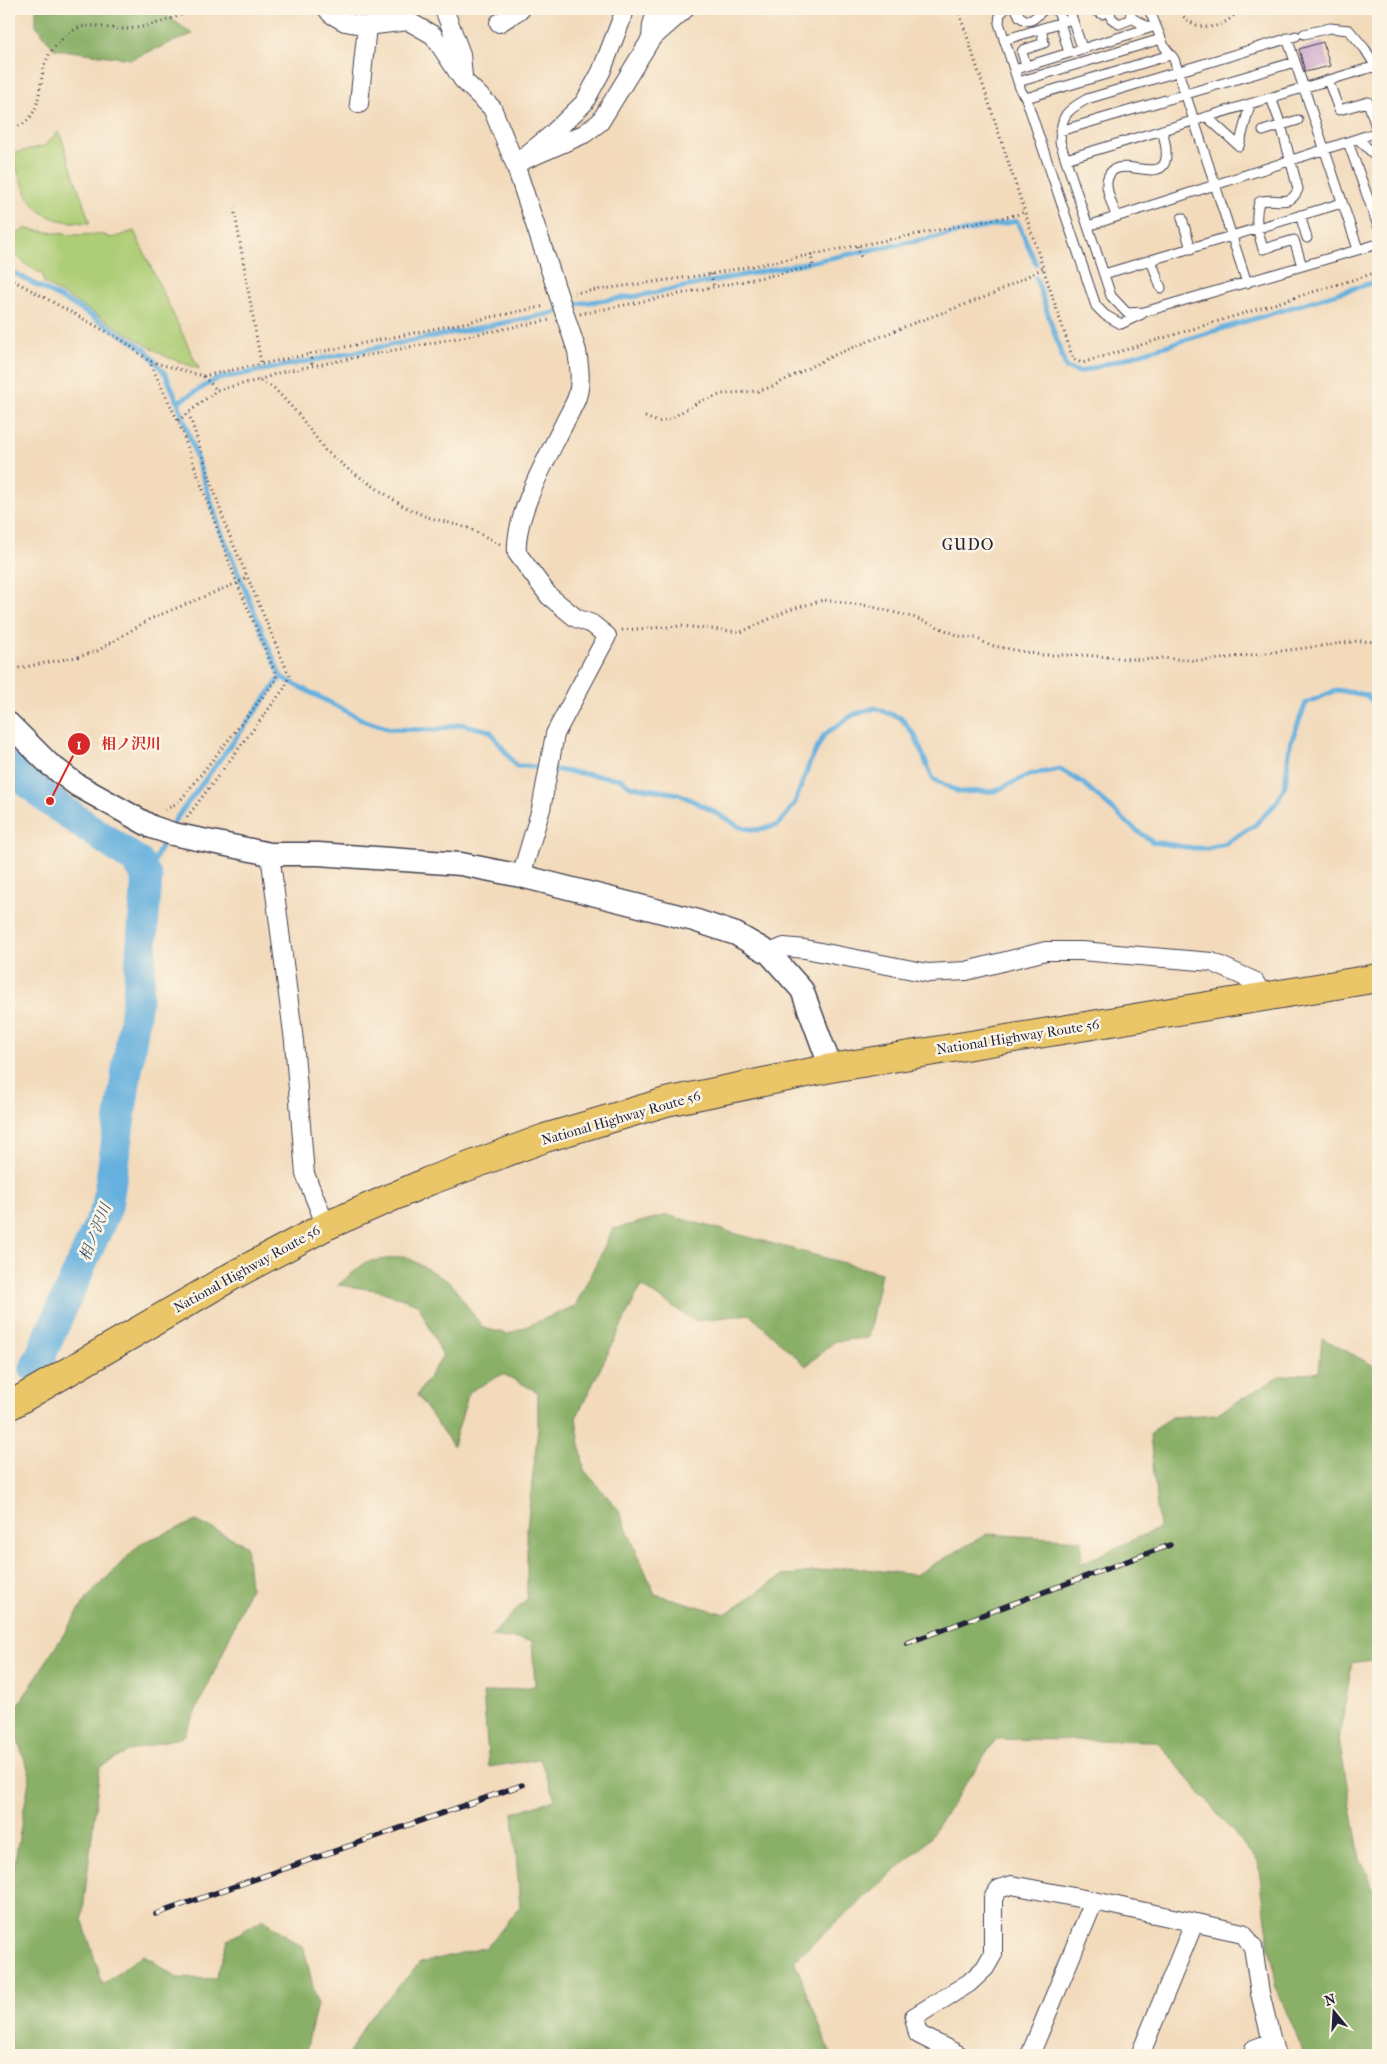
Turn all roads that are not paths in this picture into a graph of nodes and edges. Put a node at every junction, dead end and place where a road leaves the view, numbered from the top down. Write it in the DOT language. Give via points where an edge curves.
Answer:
graph roads {
  1 [pos="327,9"];
  2 [pos="444,9"];
  3 [pos="521,9"];
  4 [pos="657,9"];
  5 [pos="685,9"];
  6 [pos="1005,9"];
  7 [pos="1016,9"];
  8 [pos="1045,9"];
  9 [pos="1052,9"];
  10 [pos="1069,9"];
  11 [pos="1092,9"];
  12 [pos="1110,9"];
  13 [pos="1149,9"];
  14 [pos="624,13"];
  15 [pos="1130,13"];
  16 [pos="345,16"];
  17 [pos="1072,19"];
  18 [pos="1060,22"];
  19 [pos="499,23"];
  20 [pos="367,26"];
  21 [pos="1152,27"];
  22 [pos="1041,28"];
  23 [pos="1296,36"];
  24 [pos="1161,38"];
  25 [pos="651,39"];
  26 [pos="1004,40"];
  27 [pos="1082,48"];
  28 [pos="1069,53"];
  29 [pos="1170,54"];
  30 [pos="1295,62"];
  31 [pos="1026,66"];
  32 [pos="1377,68"];
  33 [pos="1014,70"];
  34 [pos="1177,72"];
  35 [pos="463,80"];
  36 [pos="1328,80"];
  37 [pos="1018,82"];
  38 [pos="1304,88"];
  39 [pos="1184,94"];
  40 [pos="1026,98"];
  41 [pos="1271,98"];
  42 [pos="359,104"];
  43 [pos="1250,104"];
  44 [pos="1207,117"];
  45 [pos="1298,120"];
  46 [pos="1192,121"];
  47 [pos="1281,126"];
  48 [pos="1060,130"];
  49 [pos="1162,130"];
  50 [pos="1263,131"];
  51 [pos="1378,132"];
  52 [pos="1358,139"];
  53 [pos="1348,142"];
  54 [pos="1324,150"];
  55 [pos="1378,158"];
  56 [pos="1066,159"];
  57 [pos="1291,160"];
  58 [pos="516,164"];
  59 [pos="1214,185"];
  60 [pos="1342,203"];
  61 [pos="1300,215"];
  62 [pos="1116,216"];
  63 [pos="1182,218"];
  64 [pos="1088,226"];
  65 [pos="1378,226"];
  66 [pos="1257,227"];
  67 [pos="1231,236"];
  68 [pos="1307,238"];
  69 [pos="1378,244"];
  70 [pos="1191,249"];
  71 [pos="1358,250"];
  72 [pos="1151,260"];
  73 [pos="1302,266"];
  74 [pos="1104,274"];
  75 [pos="1247,282"];
  76 [pos="1162,288"];
  77 [pos="1144,312"];
  78 [pos="9,724"];
  79 [pos="270,854"];
  80 [pos="521,876"];
  81 [pos="769,953"];
  82 [pos="1378,978"];
  83 [pos="1265,998"];
  84 [pos="831,1068"];
  85 [pos="326,1226"];
  86 [pos="9,1406"];
  87 [pos="1094,1901"];
  88 [pos="1194,1923"];
  89 [pos="1274,2048"];
  90 [pos="959,2055"];
  91 [pos="1030,2055"];
  92 [pos="1140,2055"];
  93 [pos="1252,2055"];
  1 -- 16 [label="street" via="331,14"];
  2 -- 35 [label="street" via="460,54"];
  3 -- 19 [label="street"];
  4 -- 25 [label="street"];
  5 -- 25 [label="street"];
  6 -- 26 [label="lane" via="1000,14 999,23"];
  7 -- 8 [label="lane" via="1020,17 1030,21"];
  9 -- 18 [label="lane" via="1061,18"];
  10 -- 17 [label="lane"];
  11 -- 12 [label="lane" via="1102,14"];
  12 -- 15 [label="lane" via="1116,23 1123,23"];
  13 -- 21 [label="lane"];
  14 -- 58 [label="street" via="601,72 584,103"];
  15 -- 21 [label="lane"];
  16 -- 20 [label="street"];
  17 -- 18 [label="lane"];
  17 -- 27 [label="lane"];
  18 -- 22 [label="lane"];
  18 -- 28 [label="lane"];
  20 -- 35 [label="street" via="408,21 432,35"];
  20 -- 42 [label="street"];
  21 -- 24 [label="lane"];
  21 -- 27 [label="lane"];
  22 -- 26 [label="lane"];
  22 -- 31 [label="lane" via="1044,43 1022,52"];
  23 -- 30 [label="lane"];
  23 -- 32 [label="lane" via="1330,28 1349,30"];
  23 -- 34 [label="lane"];
  24 -- 29 [label="lane"];
  24 -- 37 [label="lane"];
  25 -- 58 [label="street" via="600,122 584,134"];
  26 -- 33 [label="lane"];
  27 -- 28 [label="lane"];
  28 -- 31 [label="lane"];
  29 -- 34 [label="lane"];
  29 -- 40 [label="lane"];
  30 -- 38 [label="lane"];
  30 -- 39 [label="lane"];
  31 -- 33 [label="lane"];
  32 -- 36 [label="lane"];
  33 -- 37 [label="lane"];
  34 -- 39 [label="lane"];
  34 -- 48 [label="lane" via="1087,99 1065,114"];
  35 -- 58 [label="street" via="492,108"];
  36 -- 38 [label="lane"];
  36 -- 51 [label="lane" via="1339,110 1368,102"];
  37 -- 40 [label="lane"];
  38 -- 41 [label="lane"];
  38 -- 54 [label="lane"];
  39 -- 46 [label="lane"];
  39 -- 48 [label="lane"];
  40 -- 77 [label="lane" via="1096,306 1121,324"];
  41 -- 43 [label="lane"];
  41 -- 47 [label="lane"];
  43 -- 44 [label="lane"];
  43 -- 44 [label="lane" via="1239,146"];
  44 -- 46 [label="lane"];
  45 -- 47 [label="lane"];
  46 -- 49 [label="lane"];
  46 -- 59 [label="lane"];
  47 -- 50 [label="lane"];
  47 -- 57 [label="lane"];
  48 -- 56 [label="lane"];
  49 -- 56 [label="lane"];
  49 -- 62 [label="lane" via="1167,154 1162,165 1151,171 1120,166 1110,174 1107,187"];
  51 -- 52 [label="lane"];
  52 -- 53 [label="lane"];
  52 -- 55 [label="lane"];
  53 -- 54 [label="lane"];
  53 -- 65 [label="lane"];
  54 -- 57 [label="lane"];
  54 -- 60 [label="lane"];
  56 -- 64 [label="lane"];
  57 -- 59 [label="lane"];
  57 -- 66 [label="lane" via="1298,189 1296,194 1283,202 1270,199 1259,202"];
  58 -- 80 [label="street" via="577,351 580,375 577,396 521,522 517,553 549,596 576,618 592,624 607,636 555,734 541,809"];
  59 -- 62 [label="lane"];
  59 -- 67 [label="lane"];
  60 -- 61 [label="lane"];
  60 -- 71 [label="lane"];
  61 -- 66 [label="lane"];
  61 -- 68 [label="lane"];
  62 -- 64 [label="lane"];
  63 -- 70 [label="lane"];
  64 -- 74 [label="lane"];
  66 -- 67 [label="lane"];
  66 -- 73 [label="lane" via="1263,249 1294,240"];
  67 -- 70 [label="lane"];
  67 -- 75 [label="lane"];
  69 -- 71 [label="lane"];
  70 -- 72 [label="lane"];
  71 -- 73 [label="lane"];
  72 -- 74 [label="lane"];
  72 -- 76 [label="lane"];
  73 -- 75 [label="lane"];
  74 -- 77 [label="lane" via="1111,296 1127,313"];
  75 -- 77 [label="lane"];
  78 -- 79 [label="street" via="77,785 148,825 177,835"];
  79 -- 80 [label="street" via="318,854 461,864"];
  79 -- 85 [label="street" via="294,1042 305,1174"];
  80 -- 81 [label="street" via="694,920 736,934"];
  81 -- 83 [label="street" via="784,947 805,949 928,973 966,971 1046,951 1212,962 1254,981"];
  81 -- 84 [label="street" via="802,990"];
  82 -- 83 [label="highway, National Highway Route 56"];
  83 -- 84 [label="highway, National Highway Route 56"];
  84 -- 85 [label="highway, National Highway Route 56" via="666,1102 545,1138 429,1181"];
  85 -- 86 [label="highway, National Highway Route 56" via="234,1275"];
  87 -- 88 [label="street"];
  87 -- 90 [label="street" via="1012,1885 998,1889 992,1898 993,1954 985,1968 969,1983 914,2017 918,2034"];
  87 -- 91 [label="street"];
  88 -- 89 [label="street" via="1243,1933 1253,1947 1260,1993"];
  88 -- 92 [label="street"];
  89 -- 93 [label="street" via="1254,2049"];
}
